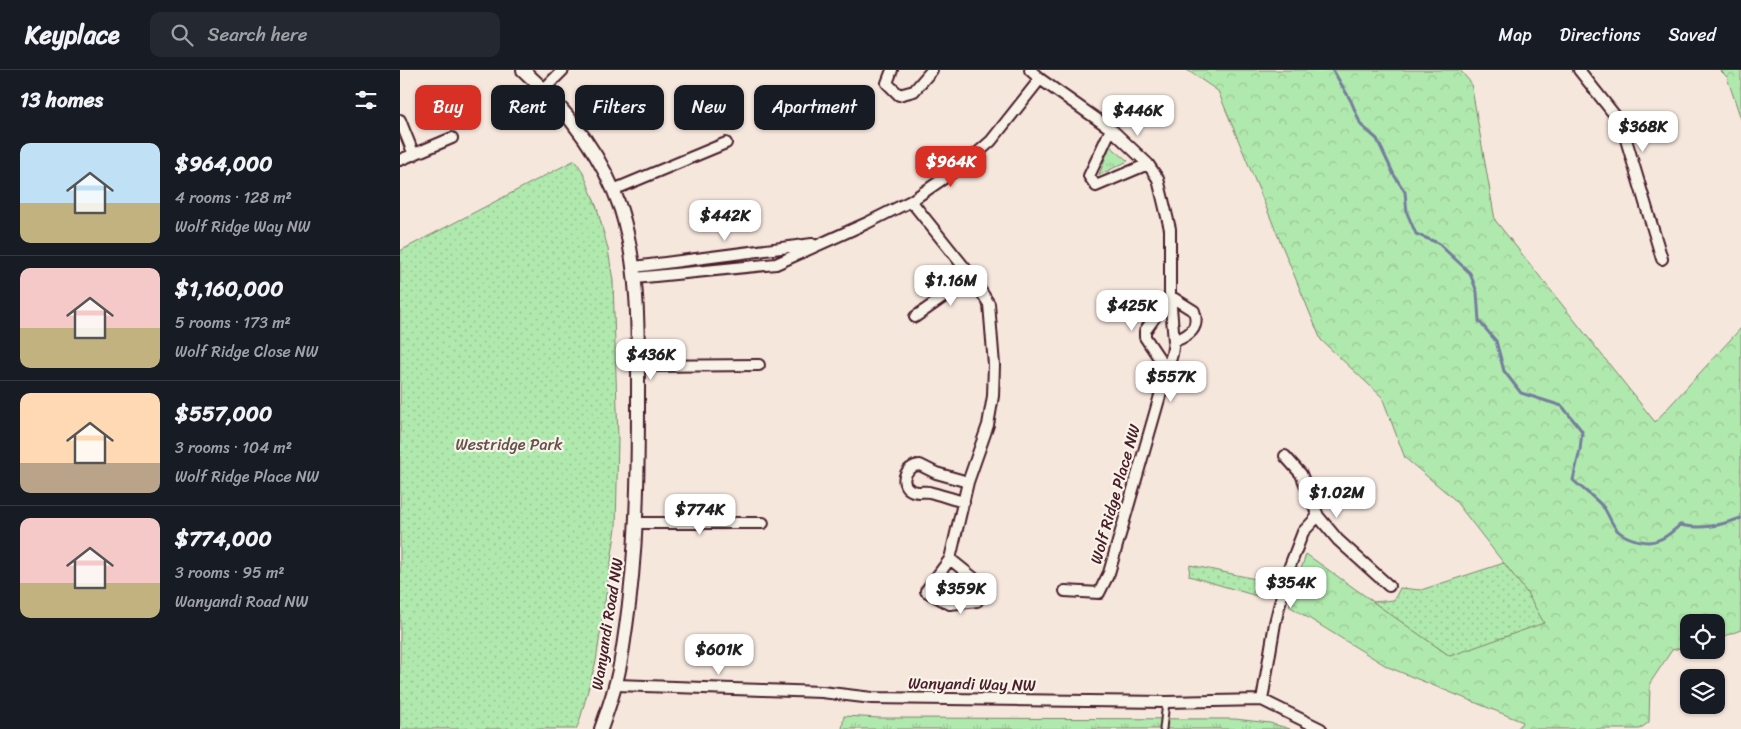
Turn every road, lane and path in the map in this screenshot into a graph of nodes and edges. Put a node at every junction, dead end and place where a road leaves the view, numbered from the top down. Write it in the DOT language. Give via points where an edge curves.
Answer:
graph roads {
  1 [pos="523,70"];
  2 [pos="563,70"];
  3 [pos="892,70"];
  4 [pos="932,70"];
  5 [pos="1030,70"];
  6 [pos="1579,70"];
  7 [pos="1040,79"];
  8 [pos="540,85"];
  9 [pos="548,85"];
  10 [pos="565,114"];
  11 [pos="400,120"];
  12 [pos="1111,129"];
  13 [pos="452,138"];
  14 [pos="726,143"];
  15 [pos="414,155"];
  16 [pos="400,160"];
  17 [pos="1148,164"];
  18 [pos="613,190"];
  19 [pos="910,201"];
  20 [pos="820,243"];
  21 [pos="1662,259"];
  22 [pos="634,272"];
  23 [pos="972,276"];
  24 [pos="1170,296"];
  25 [pos="915,317"];
  26 [pos="1174,341"];
  27 [pos="759,365"];
  28 [pos="638,366"];
  29 [pos="1167,370"];
  30 [pos="1285,456"];
  31 [pos="968,482"];
  32 [pos="964,502"];
  33 [pos="1318,516"];
  34 [pos="764,522"];
  35 [pos="637,524"];
  36 [pos="950,559"];
  37 [pos="1389,586"];
  38 [pos="1065,591"];
  39 [pos="616,685"];
  40 [pos="1262,700"];
  41 [pos="1166,702"];
  42 [pos="600,729"];
  43 [pos="1163,729"];
  44 [pos="1321,729"];
  1 -- 8 [label="street, Wanyandi Road NW"];
  2 -- 9 [label="street"];
  3 -- 4 [label="street" via="887,83 899,95 914,91"];
  5 -- 7 [label="street, Wolf Ridge Place NW"];
  6 -- 21 [label="street" via="1622,123"];
  7 -- 12 [label="street, Wolf Ridge Place NW"];
  7 -- 19 [label="street" via="991,141 966,163"];
  10 -- 18 [label="street, Wanyandi Road NW" via="597,158"];
  11 -- 15 [label="street"];
  12 -- 17 [label="street, Wolf Ridge Place NW"];
  12 -- 17 [label="street" via="1089,176 1096,186"];
  13 -- 15 [label="street"];
  14 -- 18 [label="street"];
  15 -- 16 [label="street"];
  17 -- 24 [label="street, Wolf Ridge Place NW" via="1158,179 1170,229"];
  18 -- 22 [label="street, Wanyandi Road NW" via="628,238"];
  19 -- 20 [label="street"];
  19 -- 23 [label="street"];
  20 -- 22 [label="street"];
  20 -- 22 [label="street" via="776,264"];
  22 -- 28 [label="street, Wanyandi Road NW"];
  23 -- 25 [label="street"];
  23 -- 31 [label="street" via="989,304 994,381 988,426"];
  24 -- 26 [label="street, Wolf Ridge Place NW"];
  24 -- 26 [label="street" via="1194,311 1196,320 1191,333"];
  24 -- 29 [label="street" via="1145,331 1145,337"];
  26 -- 29 [label="street, Wolf Ridge Place NW"];
  27 -- 28 [label="street"];
  28 -- 35 [label="street, Wanyandi Road NW"];
  29 -- 38 [label="street, Wolf Ridge Place NW" via="1109,573 1099,593"];
  30 -- 33 [label="street" via="1301,474"];
  31 -- 32 [label="street"];
  31 -- 32 [label="street" via="936,474 920,465 908,469 904,477 914,492 932,493"];
  32 -- 36 [label="street"];
  33 -- 37 [label="street" via="1338,540"];
  33 -- 40 [label="street" via="1303,532 1288,571 1274,623"];
  34 -- 35 [label="street"];
  35 -- 39 [label="street, Wanyandi Road NW" via="632,583"];
  36 -- 36 [label="street" via="926,590 950,604 977,601 981,584"];
  39 -- 41 [label="street, Wanyandi Way NW" via="822,692 872,698"];
  39 -- 42 [label="street, Wanyandi Road NW"];
  40 -- 41 [label="street, Wanyandi Way NW"];
  40 -- 44 [label="street, Wanyandi Way NW"];
  41 -- 43 [label="lane"];
}
